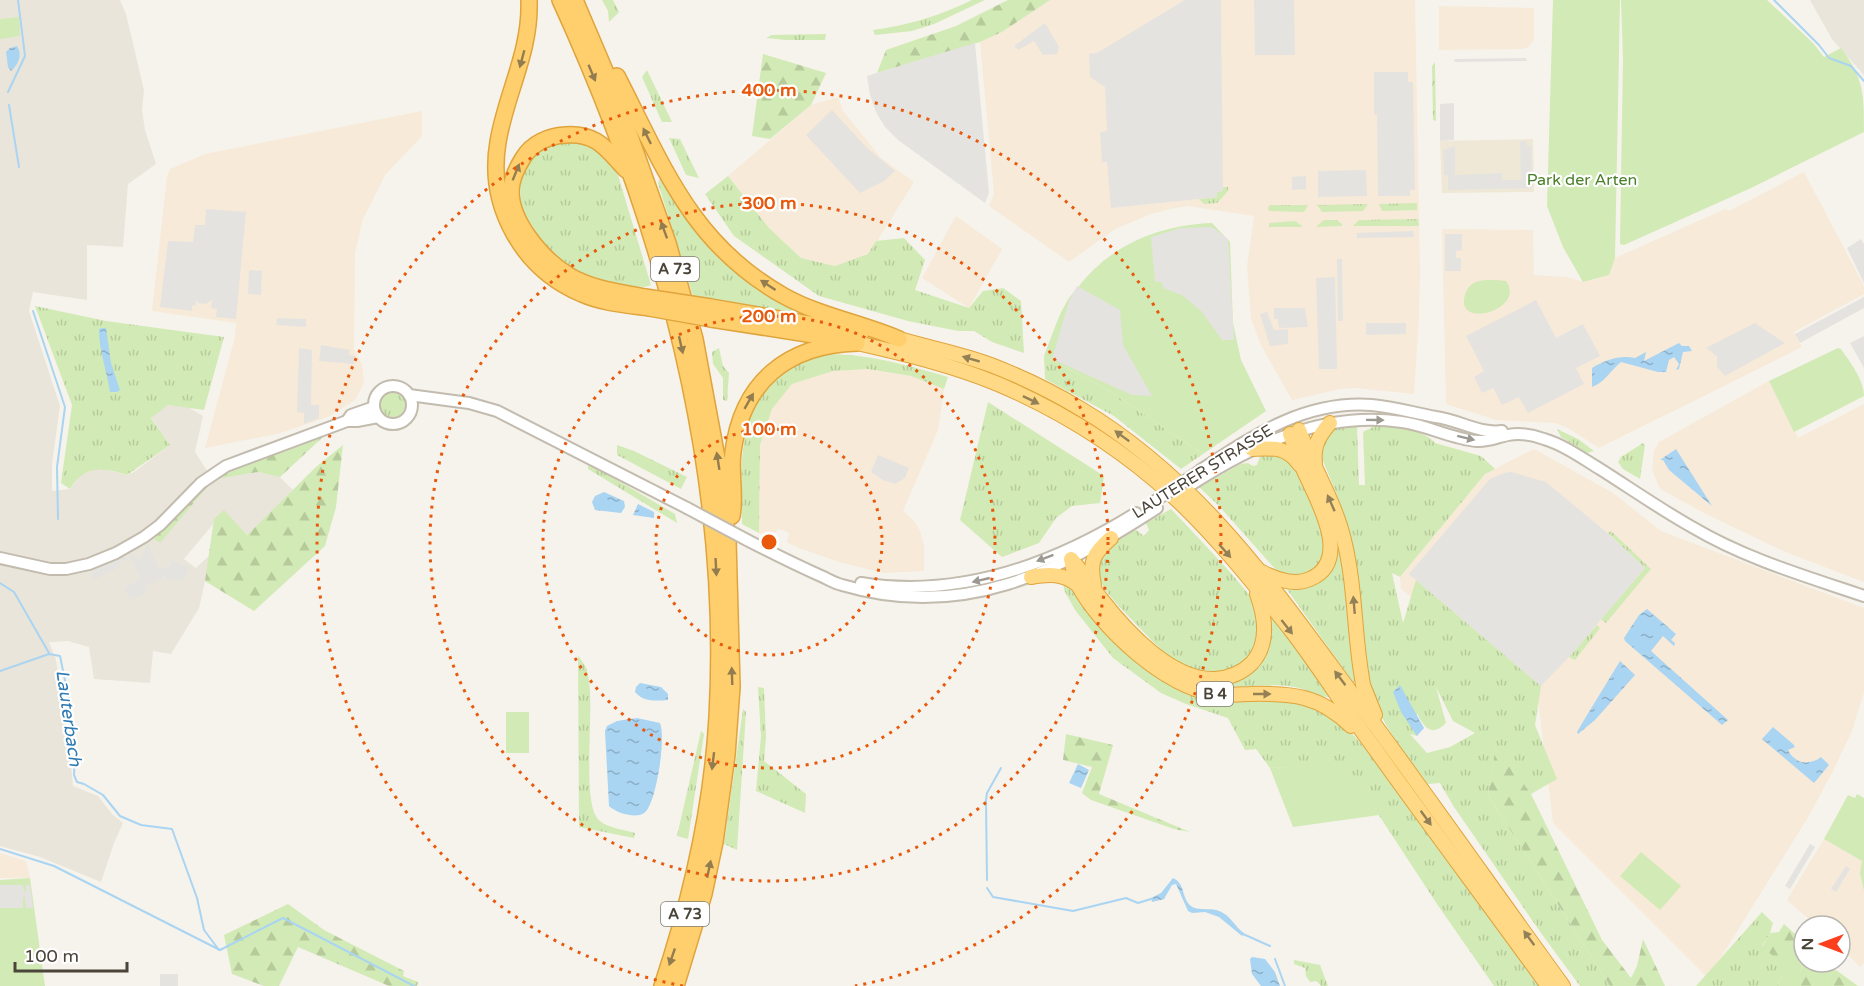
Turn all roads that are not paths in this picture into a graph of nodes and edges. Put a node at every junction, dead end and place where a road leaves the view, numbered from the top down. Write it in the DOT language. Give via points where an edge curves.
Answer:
graph roads {
  1 [pos="529,0"];
  2 [pos="560,0"];
  3 [pos="577,5"];
  4 [pos="632,178"];
  5 [pos="647,303"];
  6 [pos="711,313"];
  7 [pos="899,339"];
  8 [pos="857,343"];
  9 [pos="410,401"];
  10 [pos="376,412"];
  11 [pos="1330,423"];
  12 [pos="1294,432"];
  13 [pos="1511,435"];
  14 [pos="1252,449"];
  15 [pos="1309,469"];
  16 [pos="1200,475"];
  17 [pos="1154,505"];
  18 [pos="1111,538"];
  19 [pos="728,540"];
  20 [pos="1069,555"];
  21 [pos="0,558"];
  22 [pos="1261,571"];
  23 [pos="1031,577"];
  24 [pos="1251,581"];
  25 [pos="1078,585"];
  26 [pos="936,592"];
  27 [pos="1864,596"];
  28 [pos="1100,598"];
  29 [pos="1387,741"];
  30 [pos="1376,750"];
  31 [pos="708,841"];
  32 [pos="662,986"];
  33 [pos="676,986"];
  34 [pos="1548,986"];
  35 [pos="1563,986"];
  1 -- 5 [label="highway, one-way" via="525,50 503,121 495,165 508,225 535,263 563,284 583,295"];
  2 -- 4 [label="highway, A 73, one-way"];
  7 -- 3 [label="highway, one-way" via="785,296 736,263 713,240 677,192"];
  19 -- 3 [label="highway, A 73, one-way" via="697,350 671,254 615,94"];
  5 -- 4 [label="highway, one-way" via="586,283 564,271 531,240 513,204 511,185 516,169 526,153 555,136 595,140"];
  4 -- 31 [label="highway, A 73, one-way" via="693,394 714,542 719,648"];
  5 -- 6 [label="highway, bridge"];
  6 -- 7 [label="highway"];
  6 -- 8 [label="highway"];
  22 -- 7 [label="highway, one-way" via="1185,488 1082,409 990,365"];
  19 -- 8 [label="highway, one-way" via="734,509 733,454 745,406 758,386 789,358 825,346"];
  8 -- 24 [label="highway, B 4, one-way" via="977,376 1077,425 1174,497"];
  9 -- 10 [label="street" via="406,418 398,423 386,423"];
  9 -- 10 [label="street" via="398,387 387,387 375,398"];
  9 -- 26 [label="street, bridge" via="426,396 514,418 839,585 875,593"];
  10 -- 21 [label="street" via="351,415 342,422 226,466 201,483 144,537 88,564 50,569"];
  11 -- 12 [label="street, LAUTERER STRASSE"];
  11 -- 13 [label="street, LAUTERER STRASSE, one-way" via="1402,422 1476,441"];
  11 -- 15 [label="highway" via="1317,438"];
  12 -- 14 [label="street, LAUTERER STRASSE"];
  12 -- 15 [label="highway"];
  13 -- 16 [label="street, LAUTERER STRASSE" via="1371,405 1336,406 1284,420 1260,432"];
  13 -- 27 [label="street, LAUTERER STRASSE" via="1536,437 1559,445 1690,526 1750,556"];
  14 -- 15 [label="highway" via="1285,451"];
  14 -- 16 [label="street, LAUTERER STRASSE"];
  15 -- 22 [label="highway" via="1329,530 1328,562 1314,578 1303,582 1275,579"];
  29 -- 15 [label="highway, one-way" via="1363,685 1353,586 1338,518"];
  16 -- 17 [label="street, LAUTERER STRASSE"];
  17 -- 18 [label="street, LAUTERER STRASSE"];
  17 -- 20 [label="street, LAUTERER STRASSE"];
  18 -- 20 [label="street, LAUTERER STRASSE"];
  18 -- 28 [label="highway" via="1098,550 1091,565"];
  31 -- 19 [label="highway, A 73, one-way" via="727,755 732,687"];
  20 -- 23 [label="street, LAUTERER STRASSE"];
  20 -- 25 [label="highway"];
  20 -- 26 [label="street, LAUTERER STRASSE, one-way"];
  20 -- 28 [label="highway"];
  29 -- 22 [label="highway, one-way"];
  23 -- 25 [label="highway" via="1049,574"];
  23 -- 26 [label="street, LAUTERER STRASSE" via="988,591"];
  24 -- 28 [label="highway" via="1263,612 1265,629 1260,651 1244,671 1222,679 1207,680 1173,667 1152,652"];
  24 -- 30 [label="highway, B 4, one-way" via="1291,630"];
  25 -- 30 [label="highway, B 4, one-way" via="1113,630 1167,676 1213,694 1281,694 1312,699 1341,716"];
  35 -- 29 [label="highway, one-way"];
  30 -- 34 [label="highway, B 4, one-way"];
  31 -- 32 [label="highway, A 73, one-way"];
  33 -- 31 [label="highway, A 73, one-way" via="698,914"];
}
